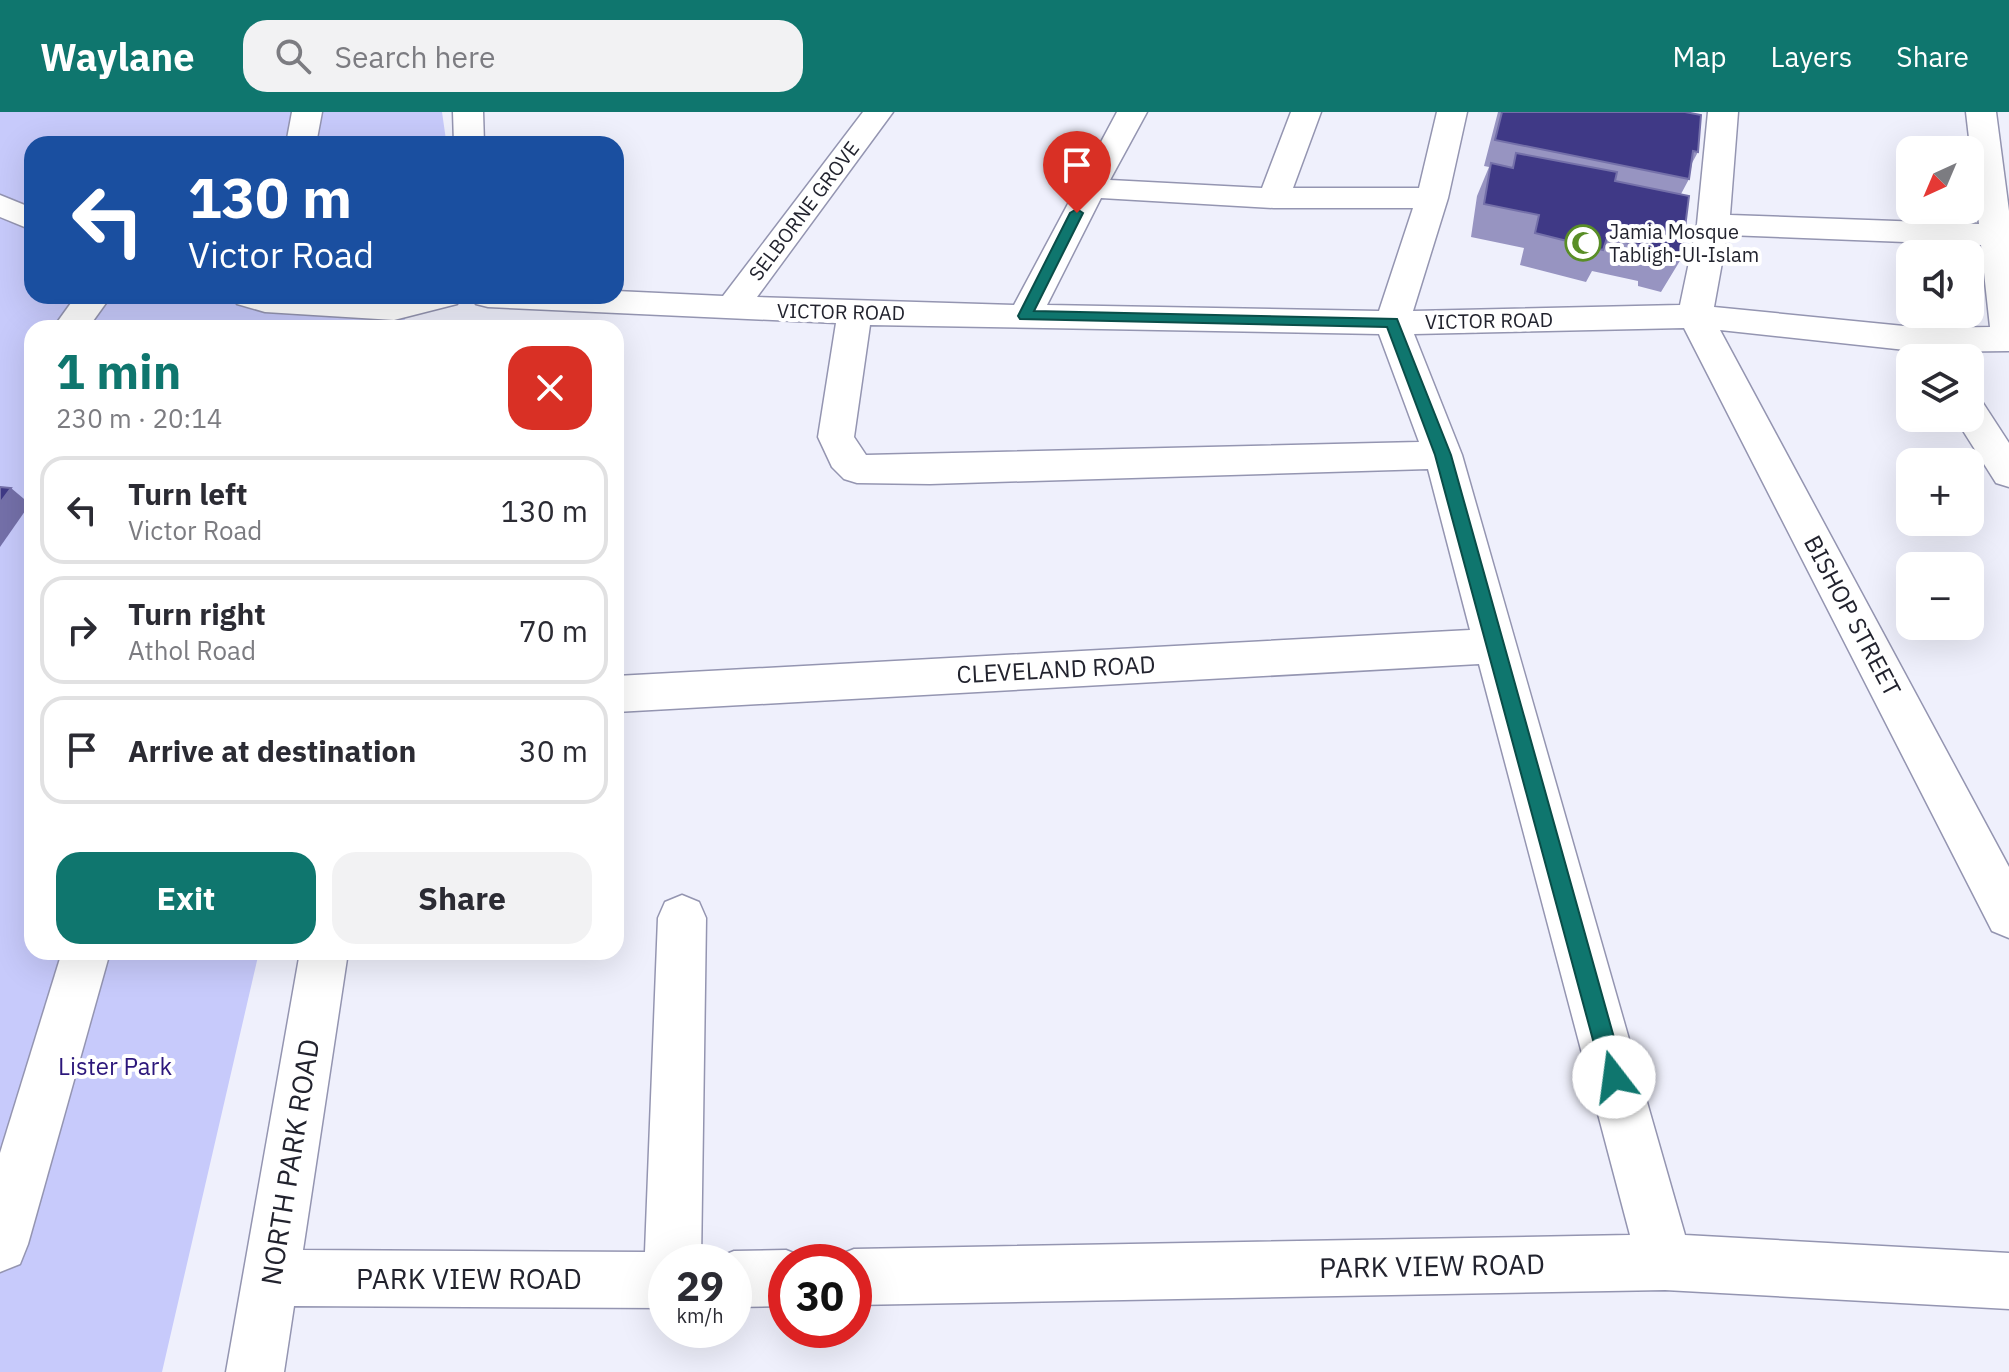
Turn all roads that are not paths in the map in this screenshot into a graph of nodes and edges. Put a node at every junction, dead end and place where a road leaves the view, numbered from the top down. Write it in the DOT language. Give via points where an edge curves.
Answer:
graph roads {
  1 [pos="307,112"];
  2 [pos="468,112"];
  3 [pos="878,112"];
  4 [pos="1132,112"];
  5 [pos="1306,112"];
  6 [pos="1452,112"];
  7 [pos="1981,112"];
  8 [pos="1712,129"];
  9 [pos="302,136"];
  10 [pos="469,136"];
  11 [pos="1090,188"];
  12 [pos="1274,198"];
  13 [pos="1432,198"];
  14 [pos="0,205"];
  15 [pos="24,216"];
  16 [pos="1713,224"];
  17 [pos="1997,235"];
  18 [pos="624,303"];
  19 [pos="414,304"];
  20 [pos="260,305"];
  21 [pos="731,309"];
  22 [pos="855,313"];
  23 [pos="1025,316"];
  24 [pos="1695,316"];
  25 [pos="1392,323"];
  26 [pos="2009,339"];
  27 [pos="1896,344"];
  28 [pos="1970,344"];
  29 [pos="1983,432"];
  30 [pos="1443,455"];
  31 [pos="2009,473"];
  32 [pos="1496,646"];
  33 [pos="624,694"];
  34 [pos="2009,915"];
  35 [pos="682,918"];
  36 [pos="84,960"];
  37 [pos="323,960"];
  38 [pos="0,1244"];
  39 [pos="673,1244"];
  40 [pos="1665,1262"];
  41 [pos="872,1277"];
  42 [pos="272,1278"];
  43 [pos="648,1280"];
  44 [pos="2009,1281"];
  45 [pos="255,1372"];
  1 -- 9 [label="street"];
  2 -- 10 [label="street"];
  3 -- 21 [label="street, SELBORNE GROVE"];
  4 -- 11 [label="street"];
  5 -- 12 [label="street"];
  6 -- 13 [label="street"];
  7 -- 17 [label="street"];
  8 -- 16 [label="street"];
  11 -- 12 [label="street"];
  11 -- 23 [label="street"];
  12 -- 13 [label="street"];
  13 -- 25 [label="street"];
  14 -- 15 [label="street"];
  16 -- 17 [label="street"];
  16 -- 24 [label="street"];
  17 -- 26 [label="street"];
  18 -- 21 [label="street, VICTOR ROAD"];
  19 -- 20 [label="street" via="394,309"];
  21 -- 22 [label="street, VICTOR ROAD"];
  22 -- 23 [label="street, VICTOR ROAD"];
  22 -- 30 [label="street" via="836,437 857,469"];
  23 -- 25 [label="street, VICTOR ROAD"];
  24 -- 25 [label="street, VICTOR ROAD"];
  24 -- 27 [label="street, VICTOR ROAD"];
  24 -- 34 [label="street, BISHOP STREET"];
  25 -- 30 [label="street"];
  26 -- 28 [label="street, VICTOR ROAD"];
  29 -- 31 [label="street"];
  30 -- 32 [label="street"];
  32 -- 33 [label="street, CLEVELAND ROAD"];
  32 -- 40 [label="street"];
  35 -- 39 [label="street"];
  36 -- 38 [label="street"];
  37 -- 42 [label="street, NORTH PARK ROAD"];
  40 -- 41 [label="street, PARK VIEW ROAD"];
  40 -- 44 [label="street, PARK VIEW ROAD"];
  42 -- 43 [label="street, PARK VIEW ROAD"];
  42 -- 45 [label="street, NORTH PARK ROAD"];
}
